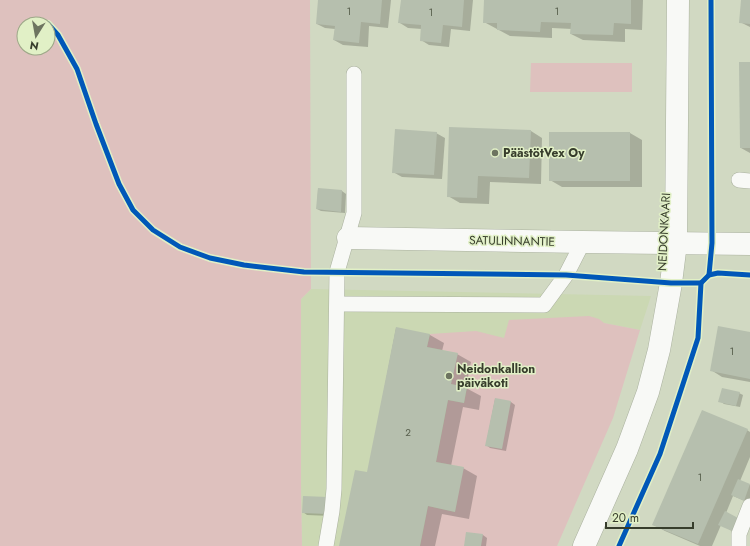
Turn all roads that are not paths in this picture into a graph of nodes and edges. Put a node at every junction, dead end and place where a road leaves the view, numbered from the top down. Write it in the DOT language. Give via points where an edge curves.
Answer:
graph roads {
  1 [pos="678,0"];
  2 [pos="354,74"];
  3 [pos="348,238"];
  4 [pos="583,242"];
  5 [pos="676,243"];
  6 [pos="750,244"];
  7 [pos="338,304"];
  8 [pos="750,506"];
  9 [pos="326,546"];
  10 [pos="584,546"];
  11 [pos="739,546"];
  1 -- 5 [label="street, NEIDONKAARI"];
  2 -- 3 [label="lane" via="354,213"];
  3 -- 4 [label="street, SATULINNANTIE"];
  3 -- 7 [label="lane" via="338,272"];
  4 -- 5 [label="street, SATULINNANTIE"];
  4 -- 7 [label="lane" via="566,275 544,305"];
  5 -- 6 [label="street, SATULINNANTIE"];
  5 -- 10 [label="street, NEIDONKAARI" via="659,350 648,392 627,450"];
  7 -- 9 [label="lane" via="334,489"];
  8 -- 11 [label="lane" via="739,534"];
}
